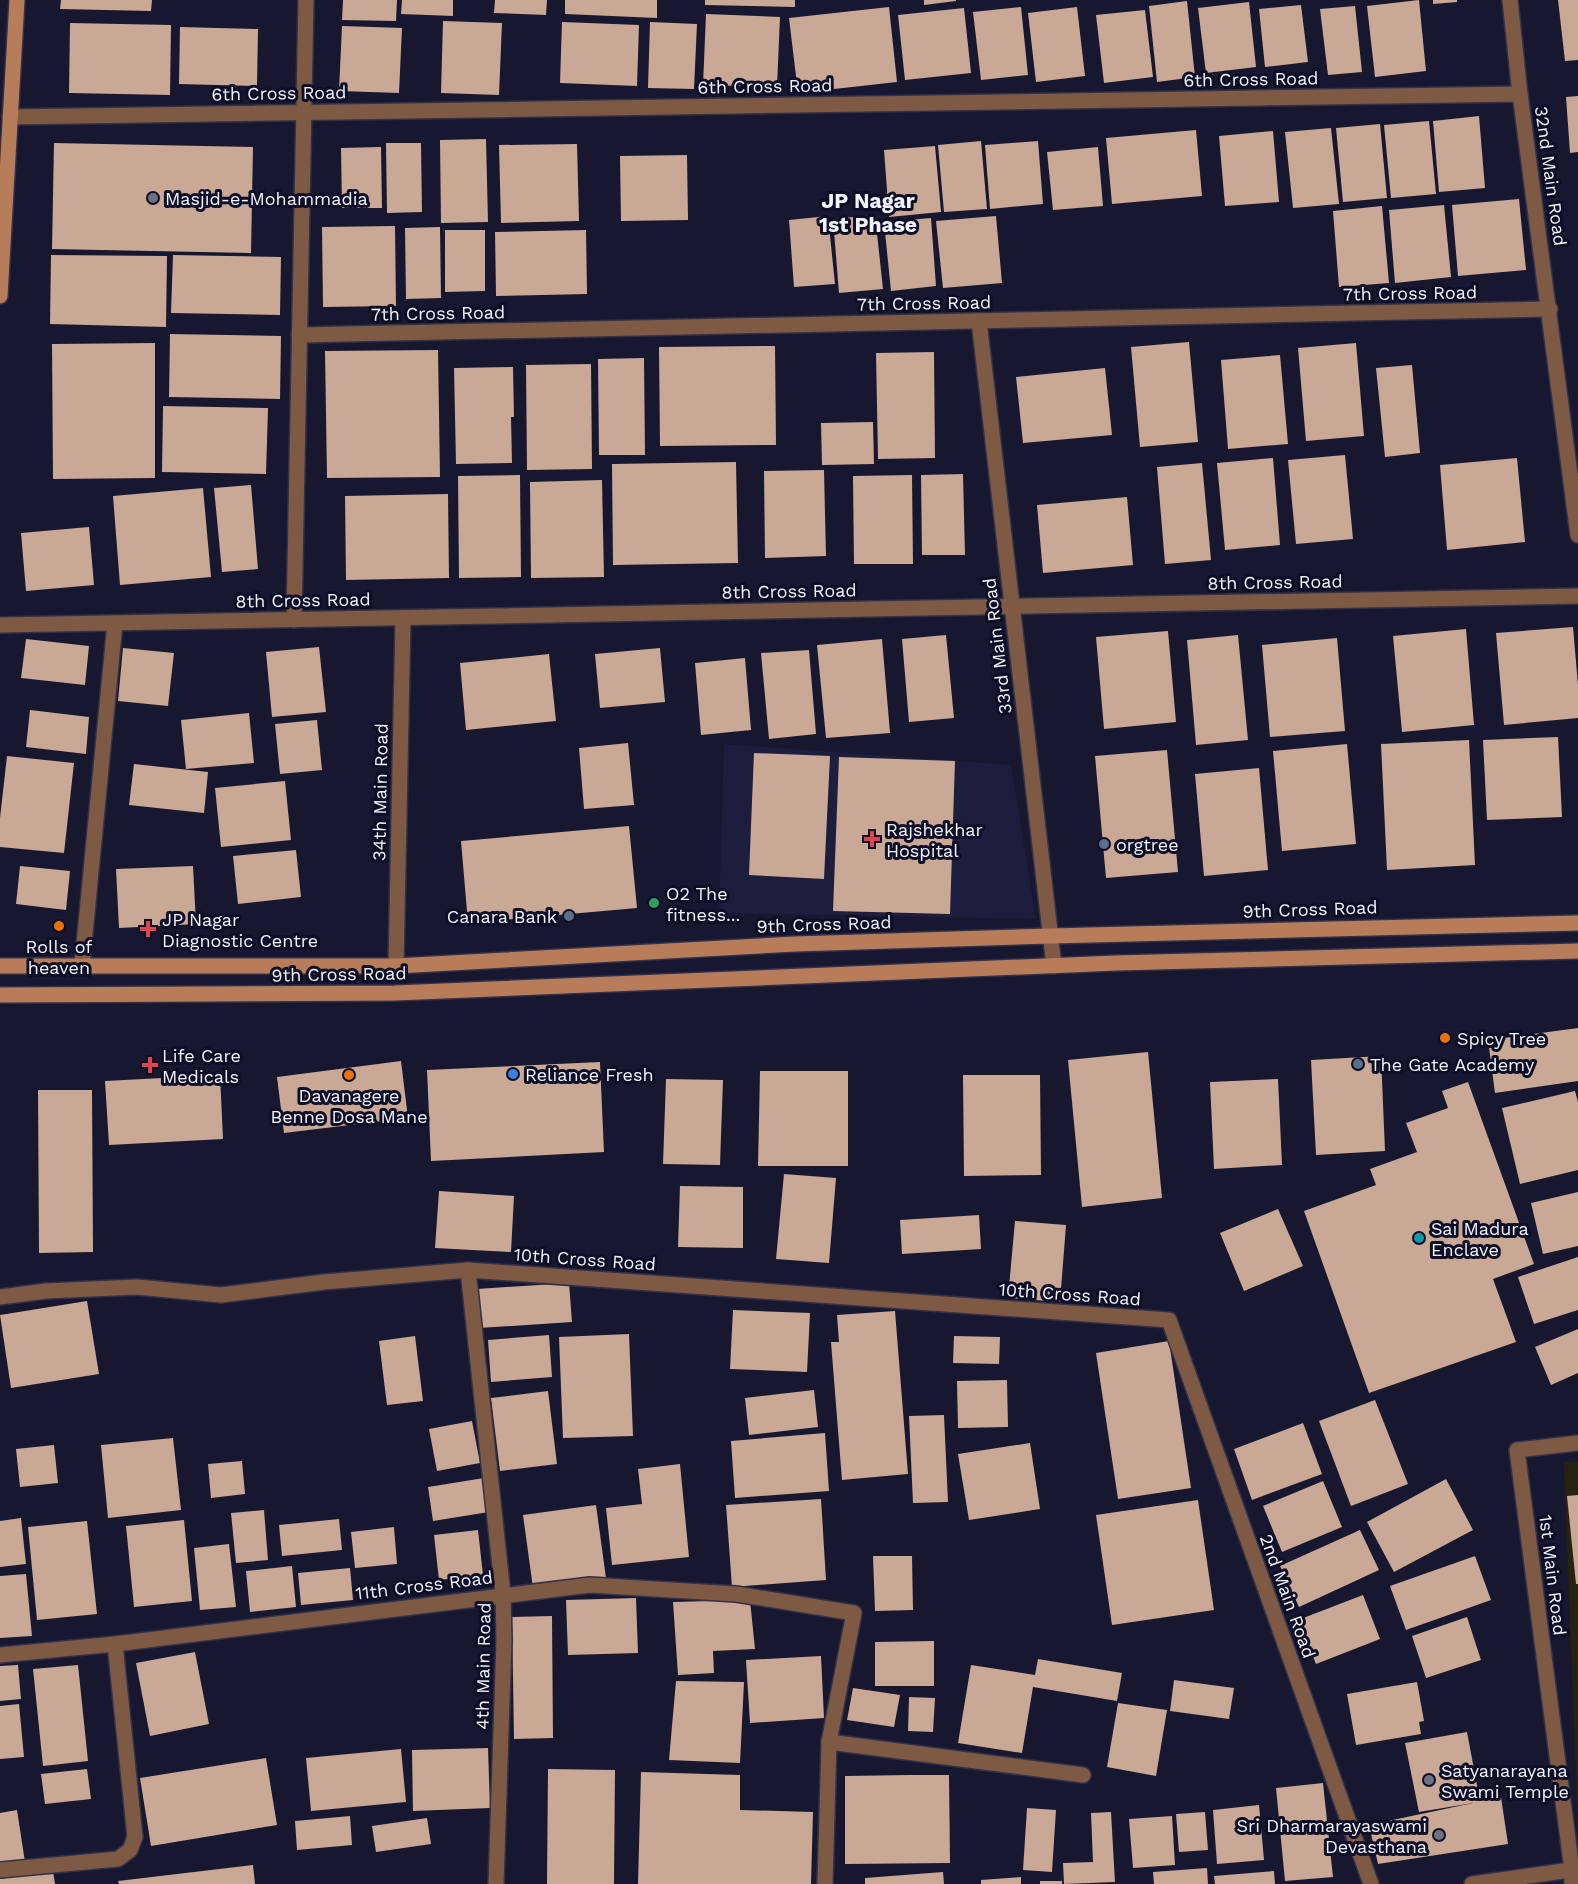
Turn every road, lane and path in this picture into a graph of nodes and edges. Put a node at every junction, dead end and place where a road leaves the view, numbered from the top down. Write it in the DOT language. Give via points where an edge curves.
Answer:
graph roads {
  1 [pos="17,0"];
  2 [pos="306,0"];
  3 [pos="1510,0"];
  4 [pos="1520,94"];
  5 [pos="304,112"];
  6 [pos="10,117"];
  7 [pos="4,150"];
  8 [pos="0,296"];
  9 [pos="1550,309"];
  10 [pos="978,321"];
  11 [pos="299,335"];
  12 [pos="1578,535"];
  13 [pos="1578,596"];
  14 [pos="1012,607"];
  15 [pos="403,618"];
  16 [pos="294,620"];
  17 [pos="115,623"];
  18 [pos="0,625"];
  19 [pos="1578,923"];
  20 [pos="1050,936"];
  21 [pos="1578,951"];
  22 [pos="82,965"];
  23 [pos="0,966"];
  24 [pos="396,966"];
  25 [pos="1054,966"];
  26 [pos="0,995"];
  27 [pos="468,1270"];
  28 [pos="0,1297"];
  29 [pos="1169,1320"];
  30 [pos="1578,1443"];
  31 [pos="503,1594"];
  32 [pos="115,1644"];
  33 [pos="0,1655"];
  34 [pos="829,1742"];
  35 [pos="1083,1775"];
  36 [pos="0,1870"];
  37 [pos="1574,1874"];
  38 [pos="496,1884"];
  39 [pos="825,1884"];
  40 [pos="1371,1884"];
  41 [pos="1472,1884"];
  1 -- 6 [label="main road"];
  2 -- 5 [label="street"];
  3 -- 4 [label="street, 32nd Main Road"];
  4 -- 5 [label="street, 6th Cross Road"];
  4 -- 9 [label="street, 32nd Main Road"];
  5 -- 6 [label="street, 6th Cross Road"];
  5 -- 11 [label="street"];
  6 -- 7 [label="main road"];
  7 -- 8 [label="main road"];
  9 -- 10 [label="street, 7th Cross Road"];
  9 -- 12 [label="street, 32nd Main Road"];
  10 -- 11 [label="street, 7th Cross Road"];
  10 -- 14 [label="street, 33rd Main Road"];
  11 -- 16 [label="street"];
  13 -- 14 [label="street, 8th Cross Road"];
  14 -- 15 [label="street, 8th Cross Road"];
  14 -- 20 [label="street, 33rd Main Road"];
  15 -- 16 [label="street, 8th Cross Road"];
  15 -- 24 [label="street, 34th Main Road"];
  16 -- 17 [label="street, 8th Cross Road"];
  17 -- 18 [label="street, 8th Cross Road"];
  17 -- 22 [label="street"];
  19 -- 20 [label="main road, 9th Cross Road"];
  20 -- 24 [label="main road, 9th Cross Road" via="795,944"];
  20 -- 25 [label="street, 33rd Main Road"];
  21 -- 25 [label="main road, 9th Cross Road"];
  22 -- 23 [label="main road, 9th Cross Road"];
  22 -- 24 [label="main road, 9th Cross Road"];
  25 -- 26 [label="main road, 9th Cross Road" via="395,993"];
  27 -- 28 [label="street, 10th Cross Road" via="221,1294 137,1287"];
  27 -- 29 [label="street, 10th Cross Road"];
  27 -- 31 [label="street, 4th Main Road"];
  29 -- 40 [label="street, 2nd Main Road"];
  30 -- 37 [label="street, 1st Main Road" via="1517,1450"];
  31 -- 32 [label="street, 11th Cross Road"];
  31 -- 34 [label="street, 11th Cross Road" via="590,1585 736,1594 854,1613"];
  31 -- 38 [label="street, 4th Main Road"];
  32 -- 33 [label="street, 11th Cross Road"];
  32 -- 36 [label="street" via="135,1837 130,1850 118,1859"];
  34 -- 35 [label="street"];
  34 -- 39 [label="street"];
  37 -- 41 [label="street"];
}
